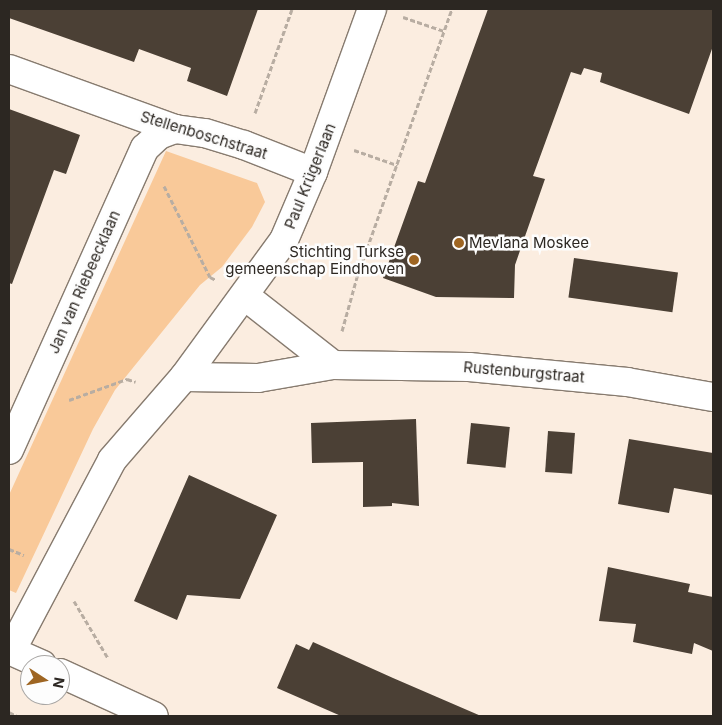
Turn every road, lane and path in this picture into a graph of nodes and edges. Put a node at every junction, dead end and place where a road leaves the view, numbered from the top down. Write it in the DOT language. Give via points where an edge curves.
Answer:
graph roads {
  1 [pos="292,9"];
  2 [pos="372,9"];
  3 [pos="452,9"];
  4 [pos="399,15"];
  5 [pos="444,31"];
  6 [pos="9,69"];
  7 [pos="175,129"];
  8 [pos="325,140"];
  9 [pos="244,145"];
  10 [pos="145,148"];
  11 [pos="397,165"];
  12 [pos="314,172"];
  13 [pos="245,296"];
  14 [pos="333,365"];
  15 [pos="177,384"];
  16 [pos="713,397"];
  17 [pos="31,400"];
  18 [pos="9,450"];
  19 [pos="9,549"];
  20 [pos="54,568"];
  21 [pos="9,652"];
  22 [pos="110,660"];
  23 [pos="70,678"];
  24 [pos="9,712"];
  25 [pos="18,716"];
  26 [pos="154,716"];
  1 -- 9 [label="path"];
  2 -- 8 [label="street, Paul Krügerlaan"];
  3 -- 5 [label="path"];
  4 -- 5 [label="path"];
  5 -- 11 [label="path"];
  6 -- 7 [label="street, Stellenboschstraat"];
  7 -- 9 [label="street, Stellenboschstraat" via="205,133"];
  7 -- 10 [label="street, Jan van Riebeecklaan" via="159,136"];
  8 -- 11 [label="path"];
  8 -- 12 [label="street, Paul Krügerlaan"];
  9 -- 12 [label="street, Stellenboschstraat"];
  10 -- 13 [label="path" via="210,277"];
  10 -- 17 [label="street, Jan van Riebeecklaan"];
  11 -- 14 [label="path" via="357,276"];
  12 -- 13 [label="street, Paul Krügerlaan" via="284,240"];
  13 -- 14 [label="street"];
  13 -- 15 [label="street, Paul Krügerlaan"];
  14 -- 15 [label="street, Rustenburgstraat" via="258,378"];
  14 -- 16 [label="street, Rustenburgstraat" via="469,367 574,376"];
  15 -- 17 [label="path" via="127,380 50,407"];
  15 -- 20 [label="street" via="112,460"];
  17 -- 18 [label="street, Jan van Riebeecklaan"];
  19 -- 20 [label="path"];
  20 -- 21 [label="street"];
  20 -- 22 [label="path"];
  23 -- 26 [label="street"];
  24 -- 25 [label="path"];
}
